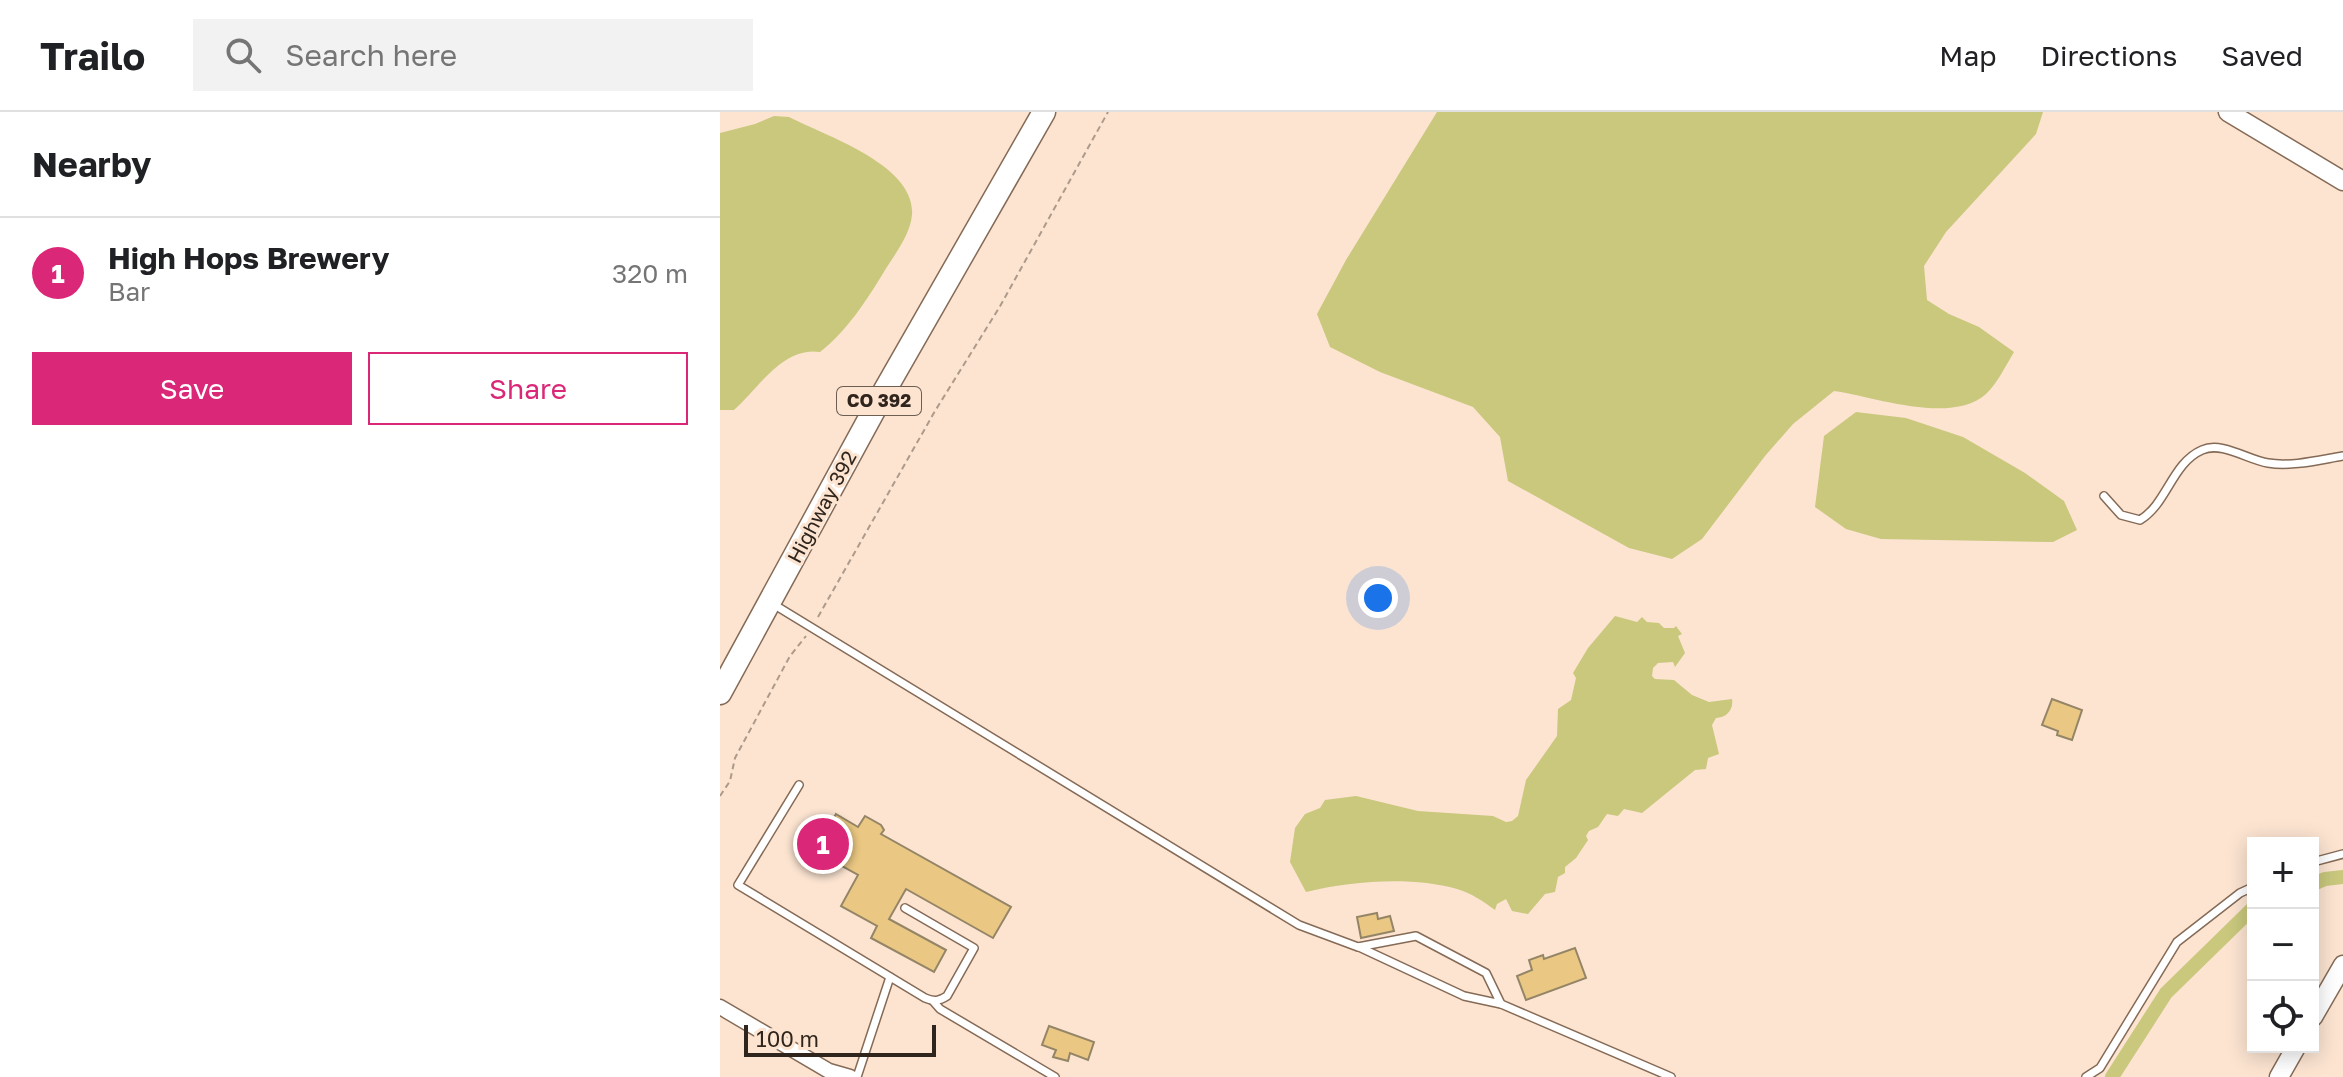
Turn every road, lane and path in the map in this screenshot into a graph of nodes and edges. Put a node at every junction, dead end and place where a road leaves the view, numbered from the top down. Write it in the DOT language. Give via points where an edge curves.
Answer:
graph roads {
  1 [pos="1044,112"];
  2 [pos="1108,112"];
  3 [pos="2228,112"];
  4 [pos="2343,181"];
  5 [pos="2343,456"];
  6 [pos="2104,496"];
  7 [pos="770,603"];
  8 [pos="812,626"];
  9 [pos="720,693"];
  10 [pos="799,785"];
  11 [pos="720,796"];
  12 [pos="2343,854"];
  13 [pos="2319,860"];
  14 [pos="2247,890"];
  15 [pos="905,908"];
  16 [pos="1358,947"];
  17 [pos="2343,965"];
  18 [pos="890,977"];
  19 [pos="933,1001"];
  20 [pos="1501,1004"];
  21 [pos="720,1007"];
  22 [pos="2319,1007"];
  23 [pos="2293,1053"];
  24 [pos="850,1077"];
  25 [pos="857,1077"];
  26 [pos="1055,1077"];
  27 [pos="1671,1077"];
  28 [pos="2086,1077"];
  29 [pos="2279,1077"];
  1 -- 7 [label="main road, Highway 392 / CO 392"];
  2 -- 8 [label="path"];
  3 -- 4 [label="street"];
  5 -- 6 [label="lane" via="2276,464 2210,448 2187,462 2140,520 2121,515"];
  7 -- 8 [label="lane"];
  7 -- 9 [label="main road, Highway 392 / CO 392"];
  8 -- 11 [label="path" via="783,669"];
  8 -- 16 [label="lane" via="1299,925"];
  10 -- 18 [label="lane" via="738,885"];
  12 -- 13 [label="lane"];
  14 -- 28 [label="lane" via="2177,942 2100,1068"];
  15 -- 19 [label="lane" via="974,948 947,996"];
  16 -- 20 [label="lane" via="1464,996"];
  16 -- 20 [label="lane" via="1416,936 1486,973"];
  17 -- 22 [label="street"];
  18 -- 19 [label="lane"];
  18 -- 25 [label="lane"];
  19 -- 26 [label="lane"];
  20 -- 27 [label="lane"];
  21 -- 24 [label="street" via="829,1071"];
  23 -- 29 [label="street"];
}
